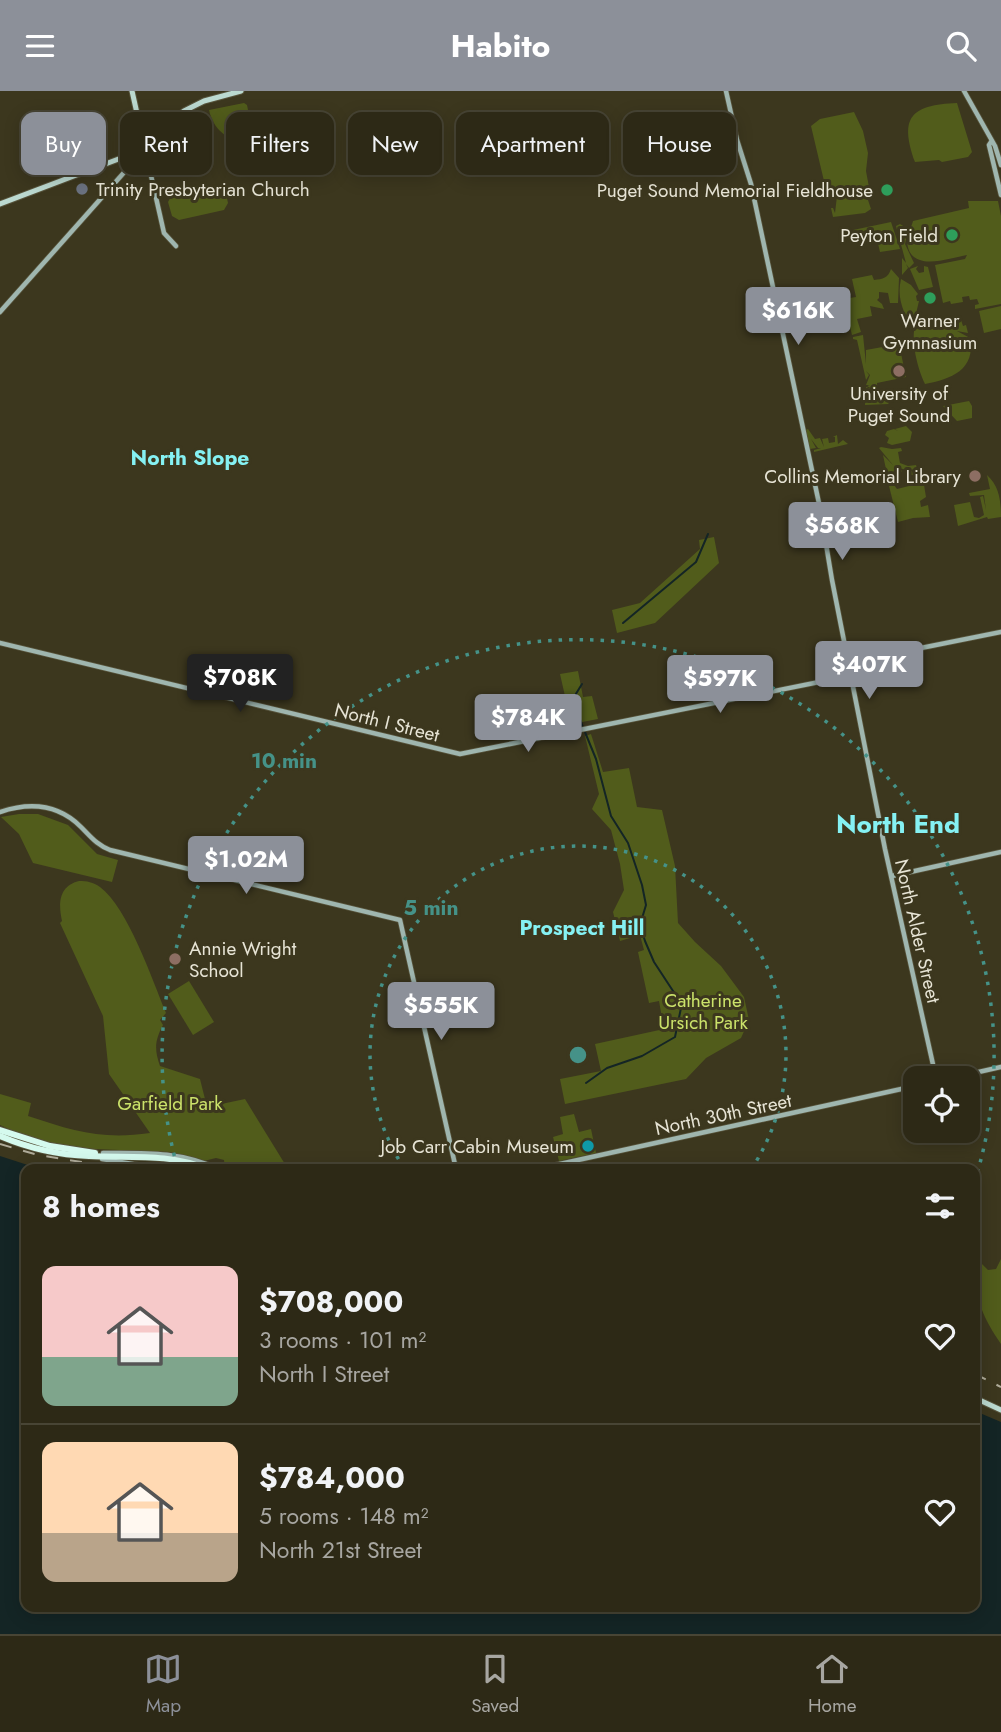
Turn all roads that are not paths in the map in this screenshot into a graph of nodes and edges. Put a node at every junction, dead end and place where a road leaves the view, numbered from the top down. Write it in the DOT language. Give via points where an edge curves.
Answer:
graph roads {
  1 [pos="132,91"];
  2 [pos="242,91"];
  3 [pos="726,91"];
  4 [pos="964,91"];
  5 [pos="137,112"];
  6 [pos="184,112"];
  7 [pos="991,142"];
  8 [pos="120,158"];
  9 [pos="1001,165"];
  10 [pos="122,175"];
  11 [pos="151,175"];
  12 [pos="1001,195"];
  13 [pos="0,204"];
  14 [pos="176,246"];
  15 [pos="0,312"];
  16 [pos="1001,632"];
  17 [pos="0,643"];
  18 [pos="851,675"];
  19 [pos="0,812"];
  20 [pos="1001,852"];
  21 [pos="891,876"];
  22 [pos="933,1066"];
  23 [pos="1001,1067"];
  24 [pos="980,1072"];
  25 [pos="903,1089"];
  26 [pos="0,1130"];
  27 [pos="0,1136"];
  28 [pos="103,1153"];
  29 [pos="88,1156"];
  30 [pos="139,1157"];
  31 [pos="134,1164"];
  32 [pos="194,1164"];
  33 [pos="199,1164"];
  34 [pos="455,1164"];
  35 [pos="560,1164"];
  36 [pos="980,1400"];
  37 [pos="1001,1410"];
  1 -- 5 [label="main road"];
  2 -- 6 [label="main road"];
  3 -- 18 [label="street, North Alder Street" via="753,192"];
  4 -- 7 [label="street"];
  7 -- 9 [label="street"];
  7 -- 12 [label="street"];
  8 -- 13 [label="main road"];
  10 -- 15 [label="street"];
  11 -- 14 [label="street" via="164,232"];
  16 -- 18 [label="street, North I Street" via="922,648 877,670"];
  17 -- 18 [label="street, North I Street" via="463,754"];
  18 -- 21 [label="street, North Alder Street"];
  19 -- 34 [label="street" via="43,806 65,814 99,846 110,850 400,920"];
  20 -- 21 [label="street"];
  21 -- 22 [label="street, North Alder Street"];
  23 -- 24 [label="street"];
  25 -- 35 [label="street, North 30th Street"];
  26 -- 28 [label="highway" via="50,1146"];
  27 -- 29 [label="highway" via="48,1151"];
  28 -- 30 [label="highway"];
  28 -- 33 [label="street" via="172,1154"];
  29 -- 30 [label="highway"];
  29 -- 31 [label="street"];
  30 -- 32 [label="highway"];
  36 -- 37 [label="main road"];
}
